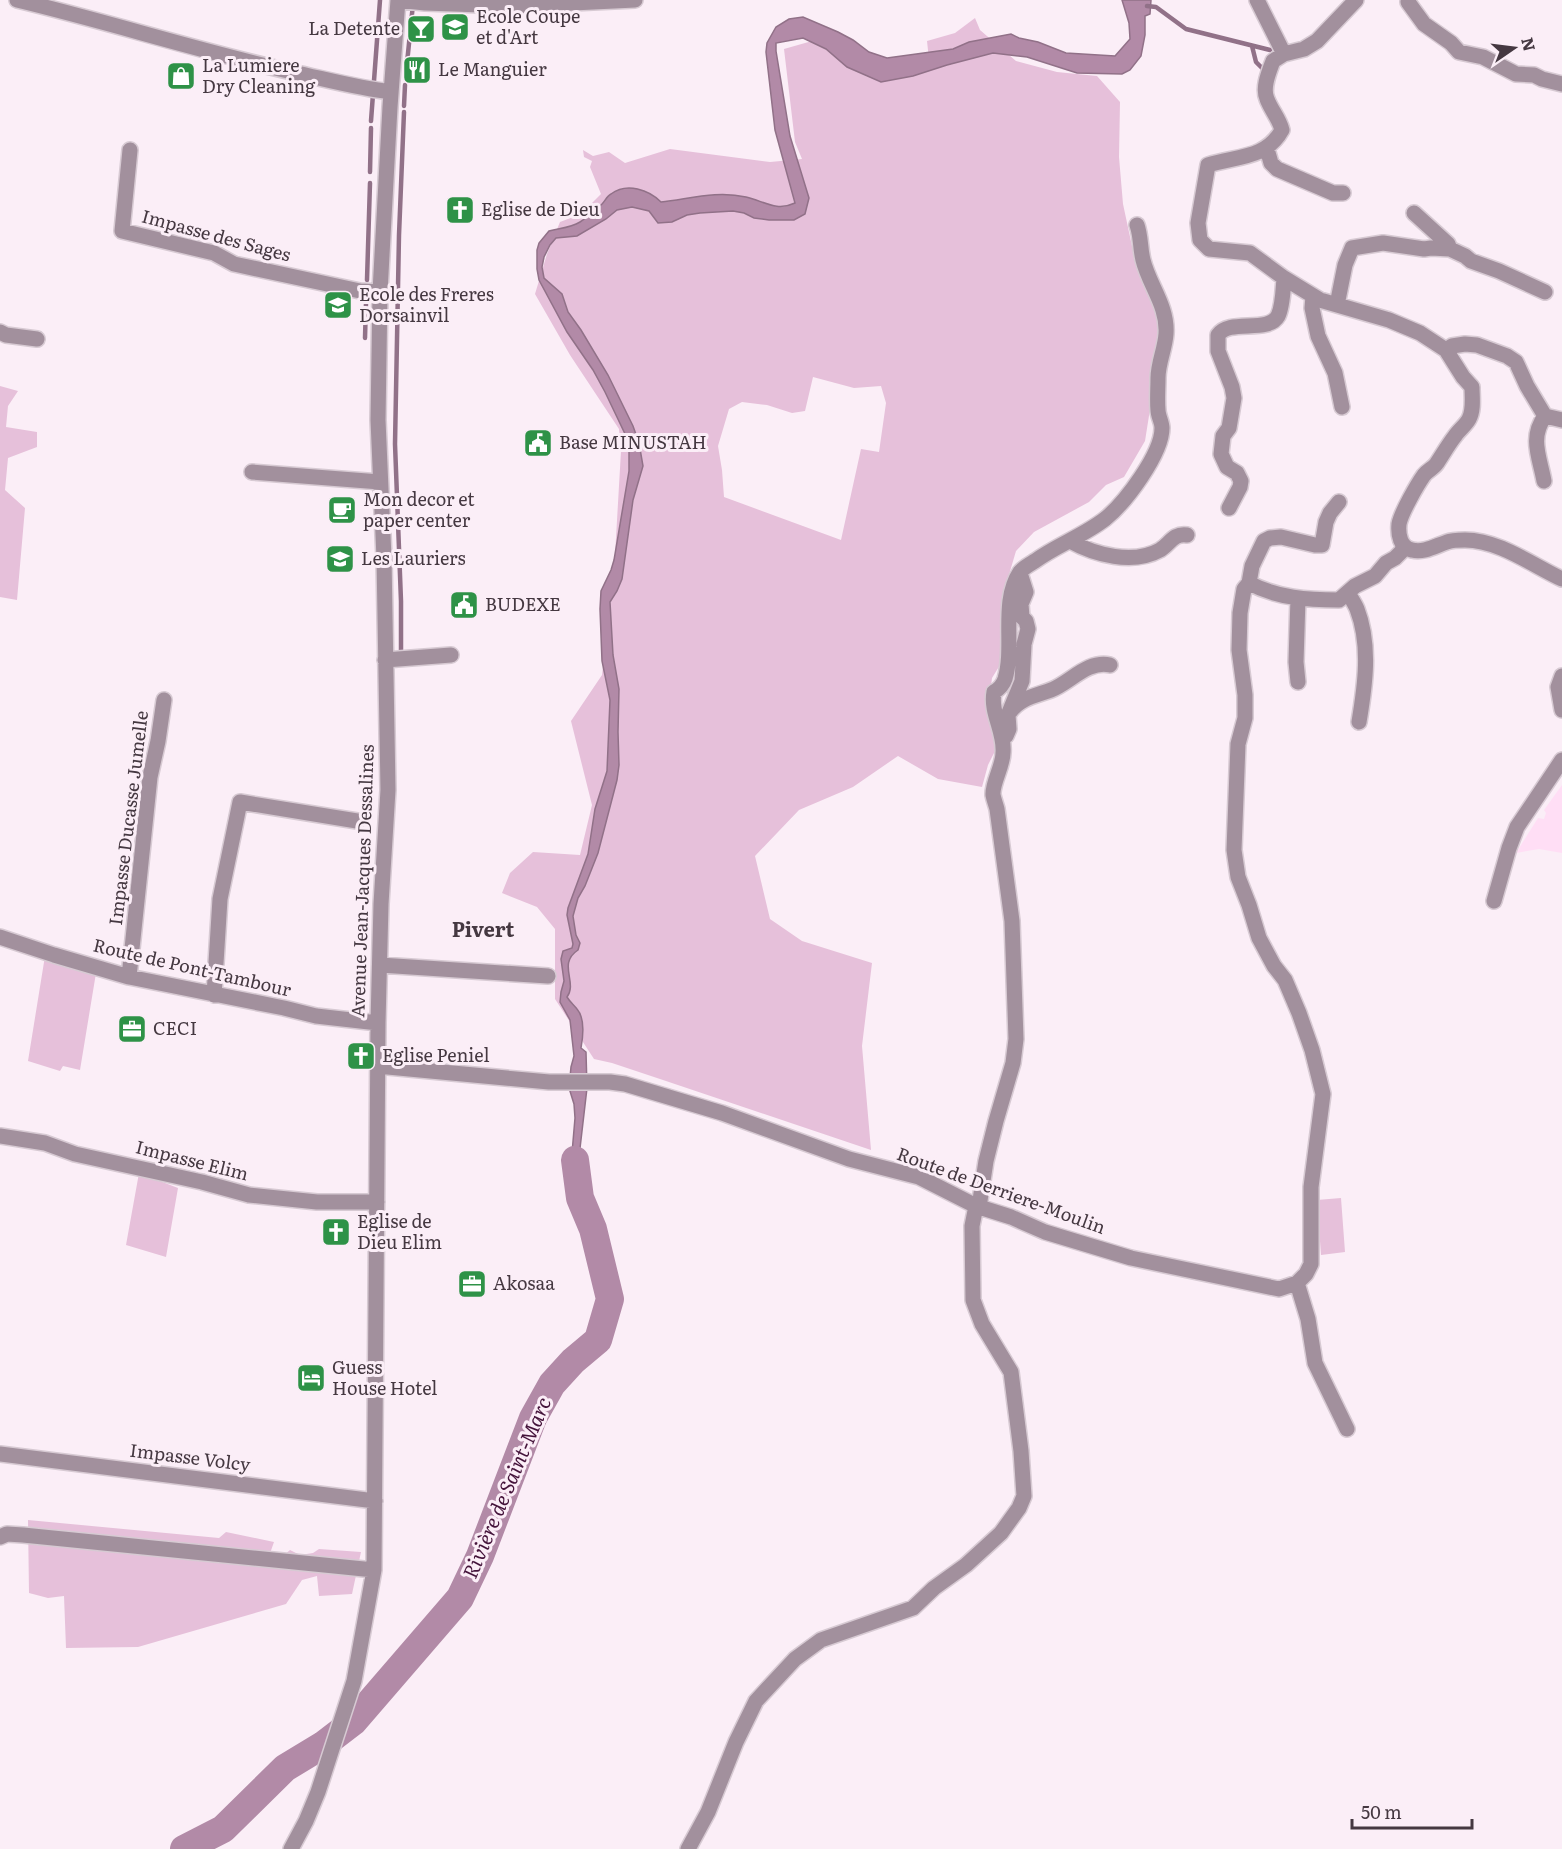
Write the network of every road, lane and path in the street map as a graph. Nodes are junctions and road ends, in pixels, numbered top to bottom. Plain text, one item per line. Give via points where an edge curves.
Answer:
1 (17, 0) edge
2 (398, 0) edge
3 (635, 0) edge
4 (1257, 0) edge
5 (1356, 0) edge
6 (411, 2) edge
7 (1408, 2) dead end
8 (1284, 54) junction
9 (1562, 84) edge
10 (391, 92) junction
11 (1267, 149) junction
12 (130, 150) dead end
13 (1343, 193) dead end
14 (1414, 213) dead end
15 (1137, 225) dead end
16 (1450, 249) junction
17 (1284, 278) junction
18 (380, 292) junction
19 (1545, 292) dead end
20 (1313, 296) junction
21 (1337, 305) junction
22 (0, 332) edge
23 (37, 339) dead end
24 (1446, 350) junction
25 (1342, 407) dead end
26 (1545, 416) junction
27 (1562, 420) edge
28 (252, 472) dead end
29 (1544, 481) dead end
30 (380, 482) junction
31 (1339, 502) dead end
32 (1229, 508) dead end
33 (1187, 535) dead end
34 (1070, 541) junction
35 (1403, 546) junction
36 (1020, 573) junction
37 (1562, 579) edge
38 (1249, 583) junction
39 (1348, 593) junction
40 (1298, 598) junction
41 (451, 655) dead end
42 (385, 660) junction
43 (1110, 665) dead end
44 (1562, 675) edge
45 (1298, 682) dead end
46 (164, 700) dead end
47 (1562, 710) edge
48 (1008, 715) junction
49 (1359, 722) dead end
50 (1003, 744) junction
51 (1562, 760) edge
52 (357, 821) dead end
53 (1494, 901) dead end
54 (0, 937) edge
55 (380, 965) junction
56 (548, 976) dead end
57 (129, 977) junction
58 (214, 995) junction
59 (378, 1023) junction
60 (377, 1066) junction
61 (0, 1136) edge
62 (378, 1202) junction
63 (977, 1206) junction
64 (1297, 1283) junction
65 (1347, 1430) dead end
66 (0, 1454) edge
67 (375, 1501) junction
68 (0, 1537) edge
69 (374, 1570) junction
70 (291, 1849) edge
71 (688, 1849) edge

1 - 10 street via 267,66
2 - 6 street
2 - 10 street, Avenue Jean-Jacques Dessalines
3 - 6 street via 510,6
4 - 8 street
5 - 8 street via 1317,41
7 - 9 street via 1424,24 1459,52 1483,57 1516,75 1534,75
8 - 11 street via 1273,61 1265,89 1282,130
10 - 18 street, Avenue Jean-Jacques Dessalines
11 - 13 street via 1277,169 1334,193
11 - 17 street via 1208,165 1198,235 1209,249 1250,253
12 - 18 street, Impasse des Sages via 122,231 214,253 234,264
14 - 16 street
15 - 34 street via 1143,263 1166,321 1158,367 1160,439 1133,491 1107,518
16 - 19 street
16 - 21 street via 1383,243 1352,248
17 - 20 street
17 - 32 street via 1278,316 1272,322 1224,328 1218,335 1218,351 1234,398 1221,454 1241,481
18 - 30 street, Avenue Jean-Jacques Dessalines
20 - 21 street
20 - 25 street via 1318,336 1335,373
21 - 24 street via 1399,324
22 - 23 street
24 - 26 street via 1477,345 1516,362
24 - 35 street via 1472,387 1471,412 1469,421 1436,465 1425,473 1401,517 1399,532
26 - 27 street
26 - 29 street via 1536,444
28 - 30 street
30 - 42 street, Avenue Jean-Jacques Dessalines
31 - 38 street via 1326,522 1322,545 1270,538 1252,566
33 - 34 street via 1172,538 1163,548 1142,556 1105,555
34 - 36 street via 1047,552
35 - 37 street via 1427,550 1449,541 1483,543 1511,552
35 - 39 street via 1375,576
36 - 48 street via 1026,592 1021,604 1022,617 1028,629 1022,681
36 - 50 street via 1011,595 1005,680 993,692 992,701
38 - 40 street via 1277,595
38 - 64 street via 1244,589 1239,635 1245,718 1238,744 1234,850 1238,877 1259,938 1285,980 1299,1013 1323,1094 1311,1186 1311,1264
39 - 40 street via 1339,600
39 - 49 street via 1357,609 1366,662
40 - 45 street
41 - 42 street
42 - 55 street, Avenue Jean-Jacques Dessalines via 388,790
43 - 48 street via 1094,666 1052,690 1030,696
44 - 47 street via 1558,687
46 - 57 street, Impasse Ducasse Jumelle via 150,777
48 - 50 street via 1009,729
50 - 63 street via 993,795 1012,921 1016,1039
51 - 53 street via 1517,827
52 - 58 street via 240,802 220,899
54 - 57 street, Route de Pont-Tambour
55 - 56 street
55 - 59 street, Avenue Jean-Jacques Dessalines
57 - 58 street, Route de Pont-Tambour
58 - 59 street, Route de Pont-Tambour via 316,1016
59 - 60 street, Avenue Jean-Jacques Dessalines
60 - 62 street, Avenue Jean-Jacques Dessalines
60 - 63 street, Route de Derriere-Moulin via 549,1082 610,1082 644,1088 849,1159 919,1177
61 - 62 street, Impasse Elim via 45,1143 75,1154 249,1195 317,1202
62 - 67 street, Avenue Jean-Jacques Dessalines
63 - 64 street, Route de Derriere-Moulin via 1131,1258 1279,1289
63 - 71 street via 972,1226 973,1300 982,1324 1011,1372 1024,1496 1019,1508 1001,1533 913,1608 821,1640 795,1659 756,1701
64 - 65 street via 1315,1363
66 - 67 street, Impasse Volcy
67 - 69 street, Avenue Jean-Jacques Dessalines
68 - 69 street via 23,1534
69 - 70 street, Avenue Jean-Jacques Dessalines via 354,1681 318,1792

